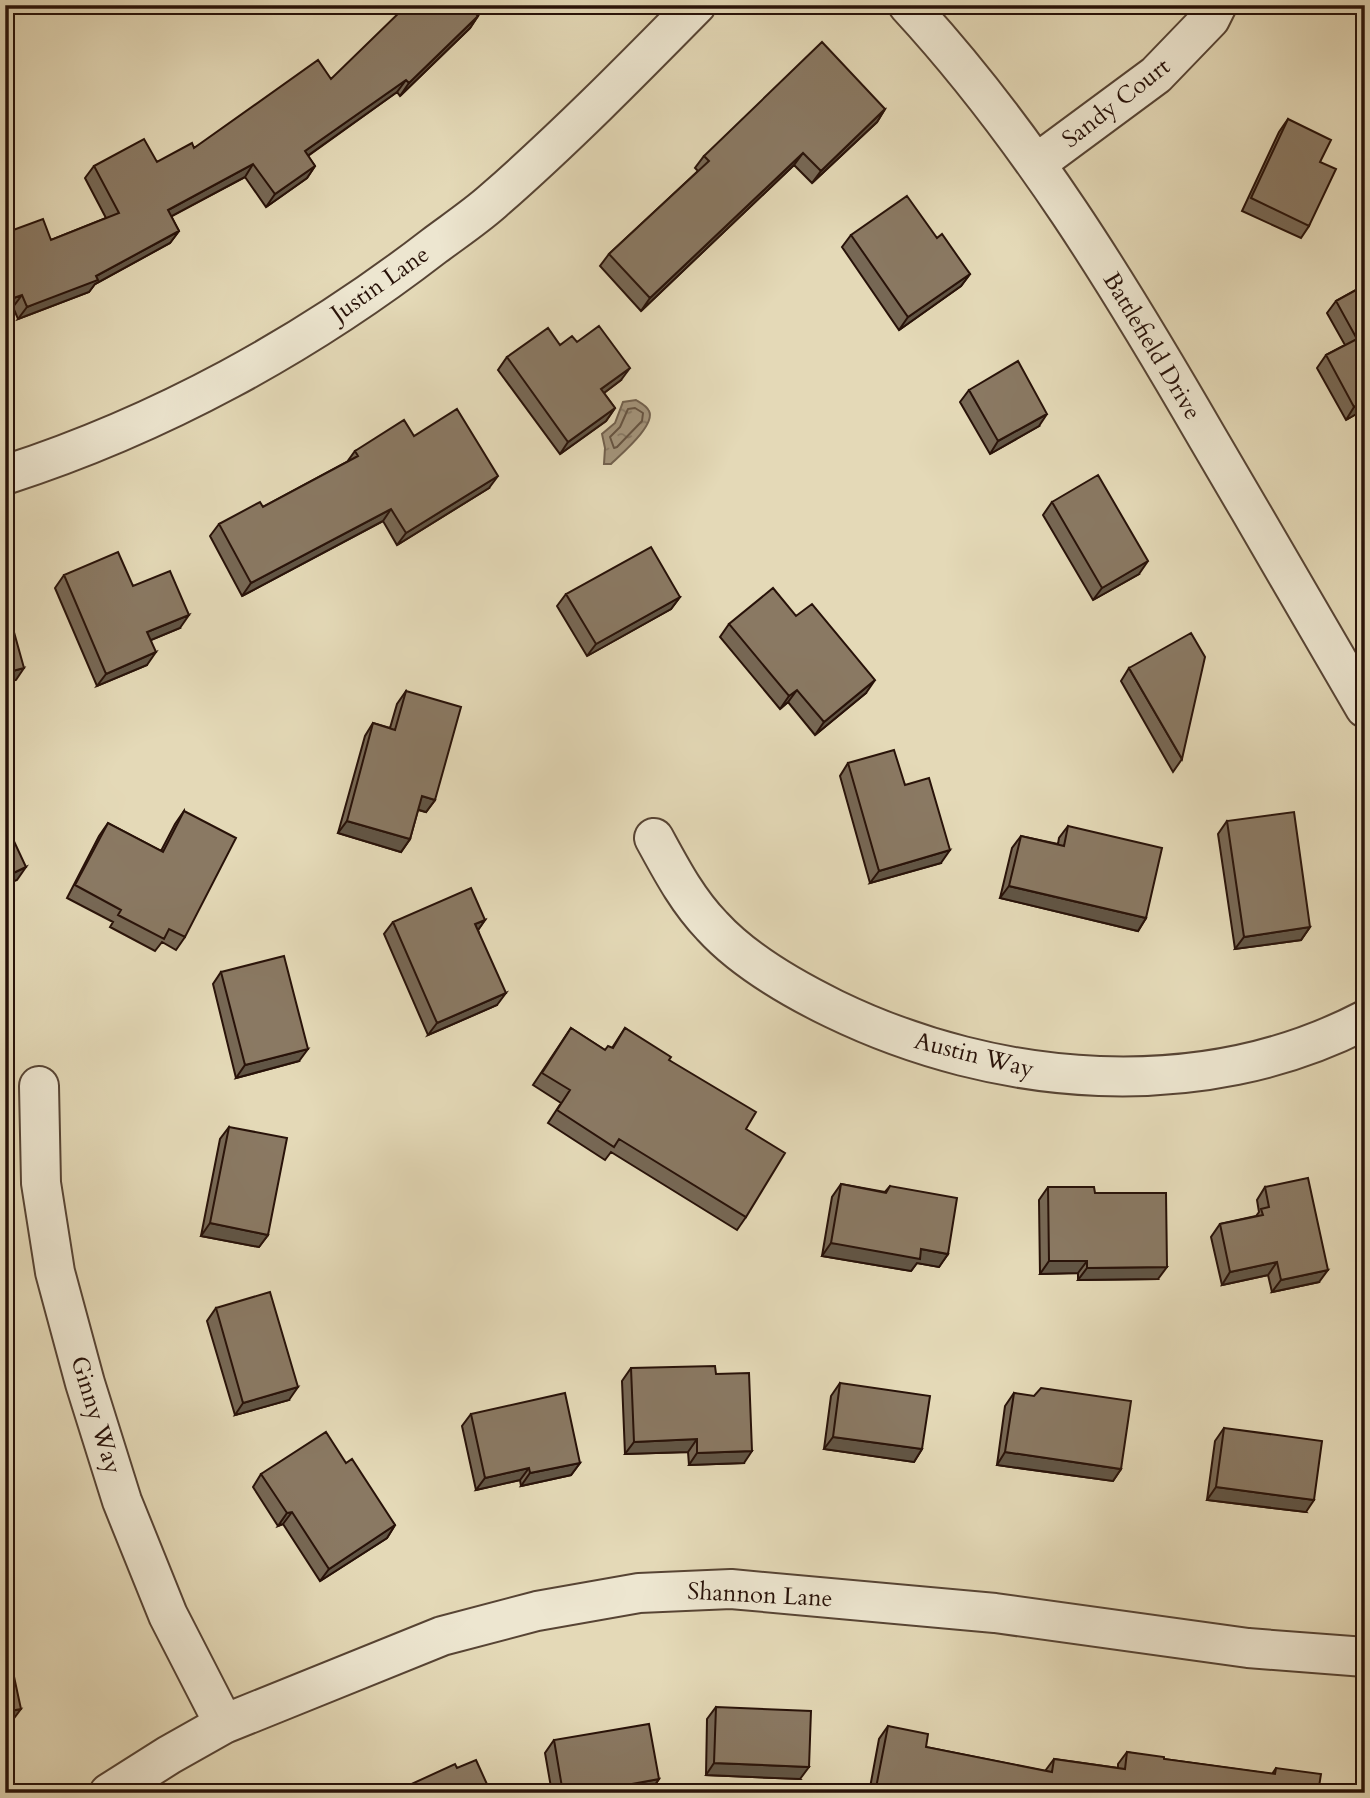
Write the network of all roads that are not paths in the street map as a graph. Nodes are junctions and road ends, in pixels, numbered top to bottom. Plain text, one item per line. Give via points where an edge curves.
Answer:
1 (696, 5) edge
2 (908, 5) edge
3 (1217, 5) edge
4 (1037, 163) junction
5 (5, 475) edge
6 (1365, 708) edge
7 (654, 838) dead end
8 (1365, 1020) edge
9 (39, 1086) dead end
10 (1365, 1657) edge
11 (224, 1724) junction
12 (109, 1793) edge

1 - 5 street, Justin Lane via 492,202 385,284 272,357 164,411
2 - 4 street, Battlefield Drive
3 - 4 street, Sandy Court via 1210,19 1156,75
4 - 6 street, Battlefield Drive via 1146,332
7 - 8 street, Austin Way via 679,885 712,927 754,962 866,1025 943,1052 1038,1072 1102,1077 1183,1074 1263,1060
9 - 11 street, Ginny Way via 41,1183 55,1272 85,1383 122,1501 168,1615
10 - 11 street, Shannon Lane via 1248,1647 996,1613 730,1589 639,1592 537,1611 442,1636
11 - 12 street, Shannon Lane

